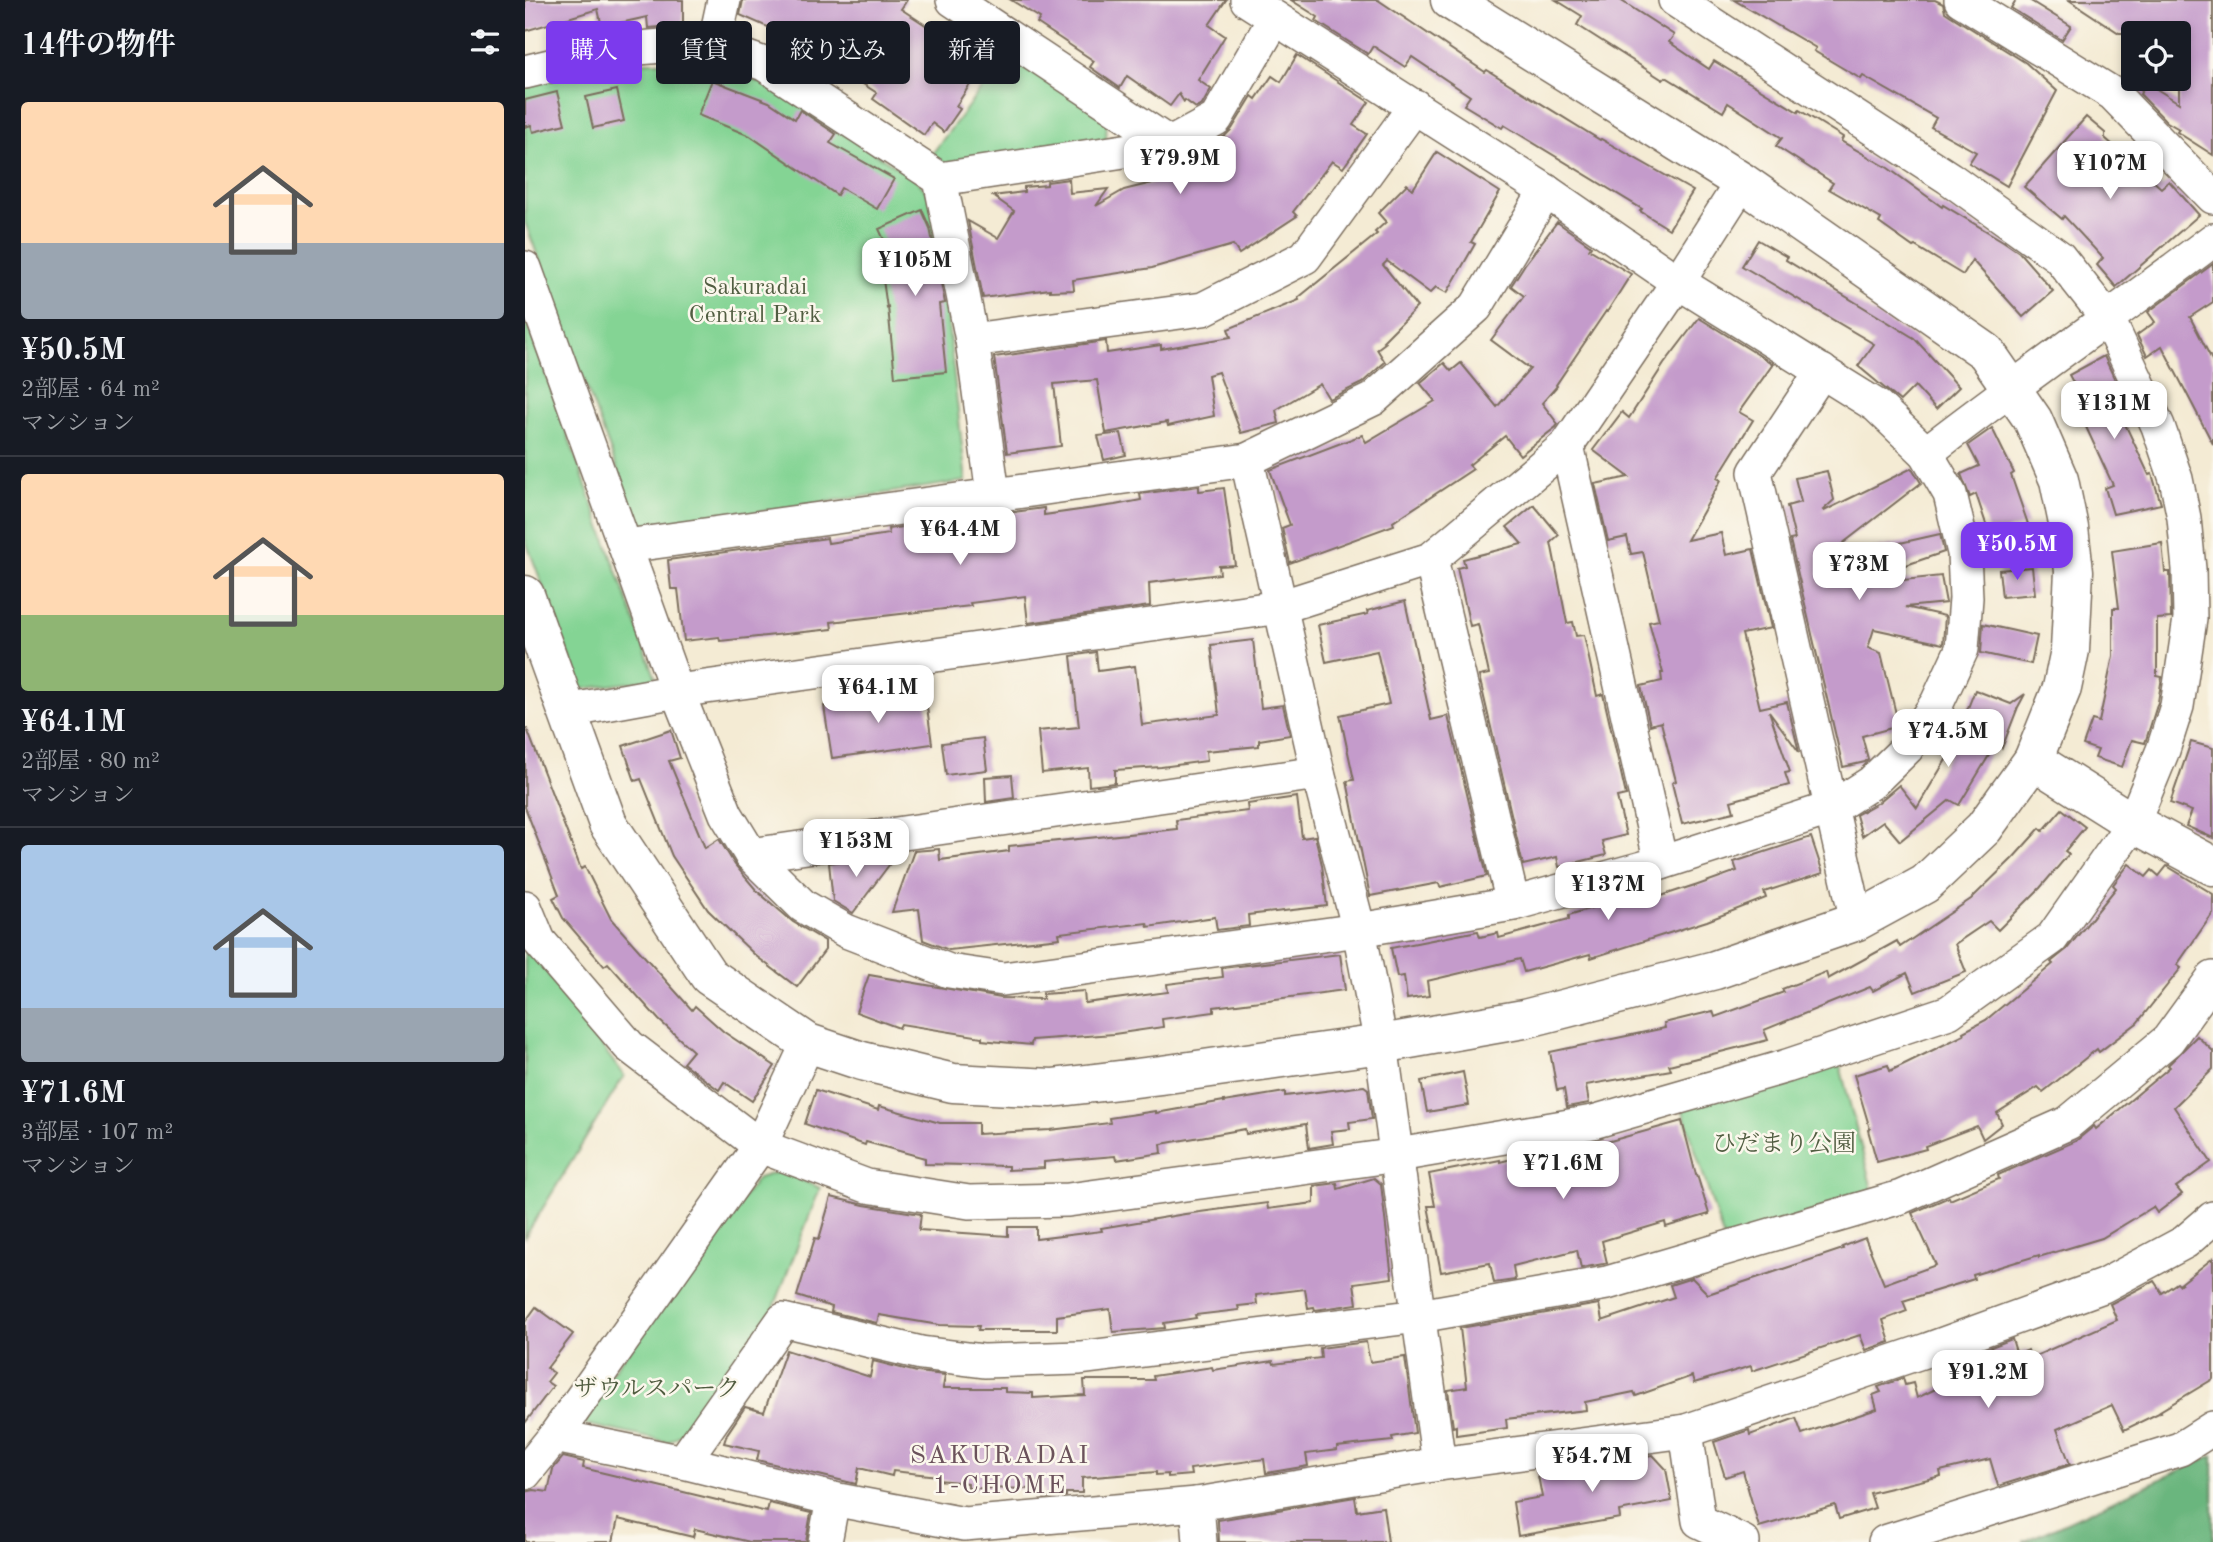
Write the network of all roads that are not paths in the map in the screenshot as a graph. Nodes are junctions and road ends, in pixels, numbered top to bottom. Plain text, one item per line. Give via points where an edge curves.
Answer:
1 (724, 0) edge
2 (953, 0) edge
3 (1247, 0) edge
4 (1676, 0) edge
5 (1961, 0) edge
6 (1466, 4) edge
7 (1275, 18) junction
8 (719, 21) edge
9 (656, 47) edge
10 (752, 60) edge
11 (525, 72) edge
12 (1415, 106) junction
13 (1170, 144) junction
14 (940, 179) junction
15 (1742, 182) junction
16 (1546, 191) junction
17 (2213, 197) edge
18 (2213, 240) edge
19 (525, 268) edge
20 (1678, 282) junction
21 (2108, 319) junction
22 (972, 340) junction
23 (1822, 371) junction
24 (2012, 387) junction
25 (1567, 445) junction
26 (1926, 453) junction
27 (1247, 460) junction
28 (992, 494) junction
29 (626, 545) junction
30 (1431, 559) junction
31 (525, 596) edge
32 (1280, 607) junction
33 (677, 691) junction
34 (567, 711) junction
35 (2033, 760) junction
36 (1318, 773) junction
37 (1832, 808) junction
38 (2133, 823) junction
39 (751, 855) junction
40 (1661, 863) junction
41 (2213, 866) edge
42 (1513, 904) junction
43 (525, 907) edge
44 (1857, 921) junction
45 (1359, 930) junction
46 (2213, 978) edge
47 (808, 1043) junction
48 (1381, 1044) junction
49 (759, 1146) junction
50 (1398, 1155) junction
51 (2213, 1218) edge
52 (1419, 1316) junction
53 (2213, 1428) edge
54 (1686, 1432) junction
55 (555, 1436) junction
56 (683, 1462) junction
57 (1439, 1464) junction
58 (525, 1474) edge
59 (833, 1499) junction
60 (1197, 1504) junction
61 (825, 1542) edge
62 (1200, 1542) edge
63 (1743, 1542) edge
64 (1885, 1542) edge

1 - 8 street
2 - 13 street
3 - 7 street
4 - 21 street via 1949,178 2059,257
5 - 17 street via 2113,94
6 - 15 street
7 - 12 street
7 - 13 street via 1216,119
9 - 11 street via 615,50
10 - 14 street
12 - 16 street
12 - 22 street via 1305,257 1203,309
13 - 14 street
14 - 22 street
15 - 20 street
15 - 24 street via 1986,352
16 - 20 street
16 - 27 street via 1476,307 1373,399
18 - 21 street
19 - 29 street
20 - 23 street
20 - 25 street
21 - 24 street
21 - 38 street via 2158,426 2176,480 2189,569 2190,619 2177,706
22 - 28 street
23 - 26 street via 1877,406
23 - 37 street via 1755,472
24 - 26 street
24 - 35 street via 2033,420 2059,480 2074,571 2070,650 2062,688
25 - 30 street
25 - 40 street
26 - 37 street via 1950,494 1964,553 1962,649 1937,703 1907,748 1871,783
27 - 28 street
27 - 32 street
28 - 29 street
29 - 33 street
30 - 32 street
30 - 42 street
31 - 34 street
32 - 33 street
32 - 36 street
33 - 34 street
33 - 39 street via 726,814
34 - 47 street via 608,824 709,976
35 - 38 street
35 - 44 street via 1984,828 1925,884
36 - 39 street
36 - 45 street
37 - 40 street
37 - 44 street
38 - 41 street
38 - 50 street via 2052,939 1949,1012 1787,1066 1593,1122
39 - 45 street via 803,906 846,931 949,971 1003,979
40 - 42 street
42 - 45 street
43 - 49 street via 539,941 629,1046
44 - 48 street via 1702,973 1524,1019
45 - 48 street
46 - 52 street via 2168,1040 2068,1124 1901,1197 1607,1283
47 - 48 street via 953,1083 1052,1088
47 - 49 street
48 - 50 street
49 - 50 street via 867,1186 969,1202 1067,1200
49 - 55 street
50 - 52 street
51 - 54 street via 2185,1241 2103,1286
52 - 56 street via 1080,1358 984,1361 921,1353 783,1320
52 - 57 street
53 - 64 street via 2180,1449
54 - 57 street
54 - 63 street via 1699,1521
55 - 56 street
55 - 58 street
56 - 59 street
57 - 60 street
59 - 60 street via 964,1524
59 - 61 street
60 - 62 street

